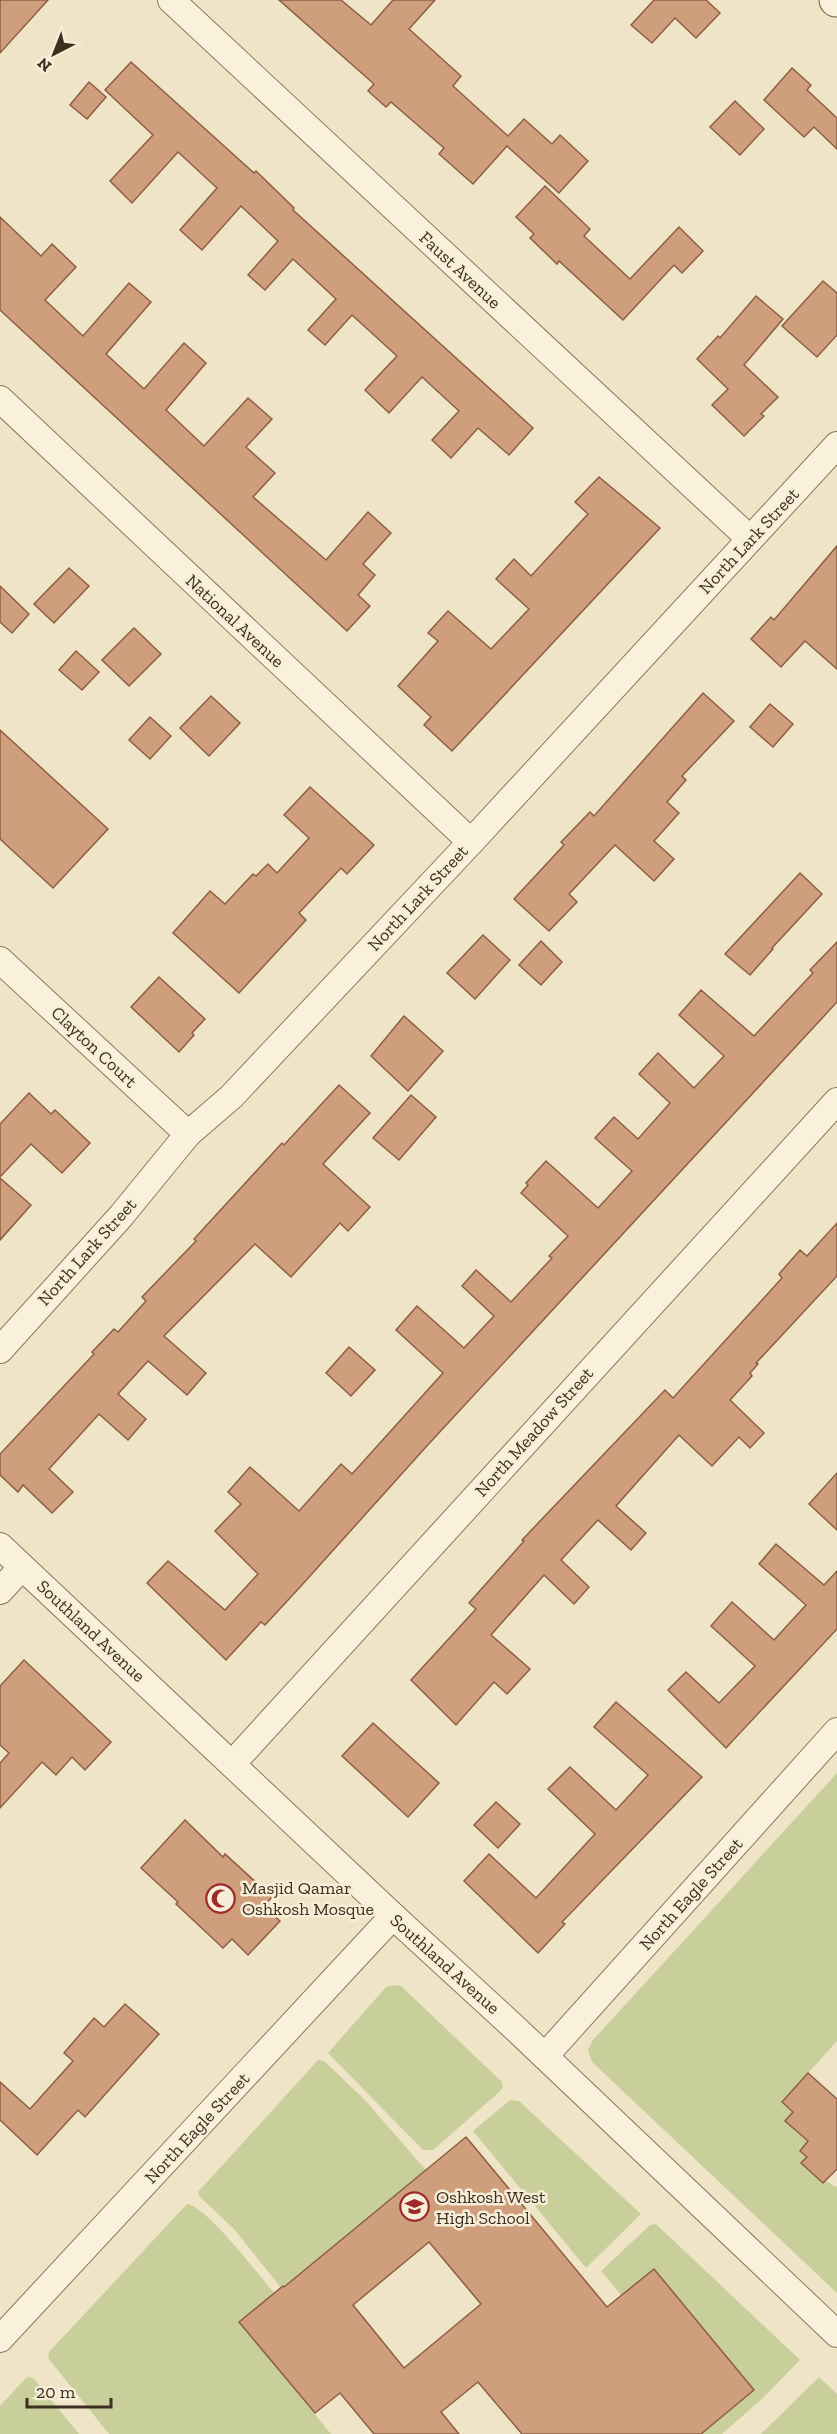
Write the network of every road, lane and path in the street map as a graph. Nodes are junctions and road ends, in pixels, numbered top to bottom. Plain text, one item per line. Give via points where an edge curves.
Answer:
1 (171, 0) edge
2 (0, 399) edge
3 (837, 445) edge
4 (750, 539) junction
5 (471, 842) junction
6 (0, 960) edge
7 (837, 1101) edge
8 (188, 1134) junction
9 (0, 1350) edge
10 (0, 1546) edge
11 (22, 1567) junction
12 (0, 1591) edge
13 (837, 1731) edge
14 (232, 1764) junction
15 (393, 1916) junction
16 (545, 2056) junction
17 (837, 2334) edge
18 (0, 2339) edge

1 - 4 street, Faust Avenue
2 - 5 street, National Avenue
3 - 4 street, North Lark Street
4 - 5 street, North Lark Street
5 - 8 street, North Lark Street via 231,1097
6 - 8 street, Clayton Court
7 - 14 street, North Meadow Street
8 - 9 street, North Lark Street via 121,1216
10 - 11 street, Southland Avenue
11 - 12 street
11 - 14 street, Southland Avenue
13 - 16 street, North Eagle Street
14 - 15 street, Southland Avenue
15 - 16 street, Southland Avenue
15 - 18 street, North Eagle Street
16 - 17 street, Southland Avenue

